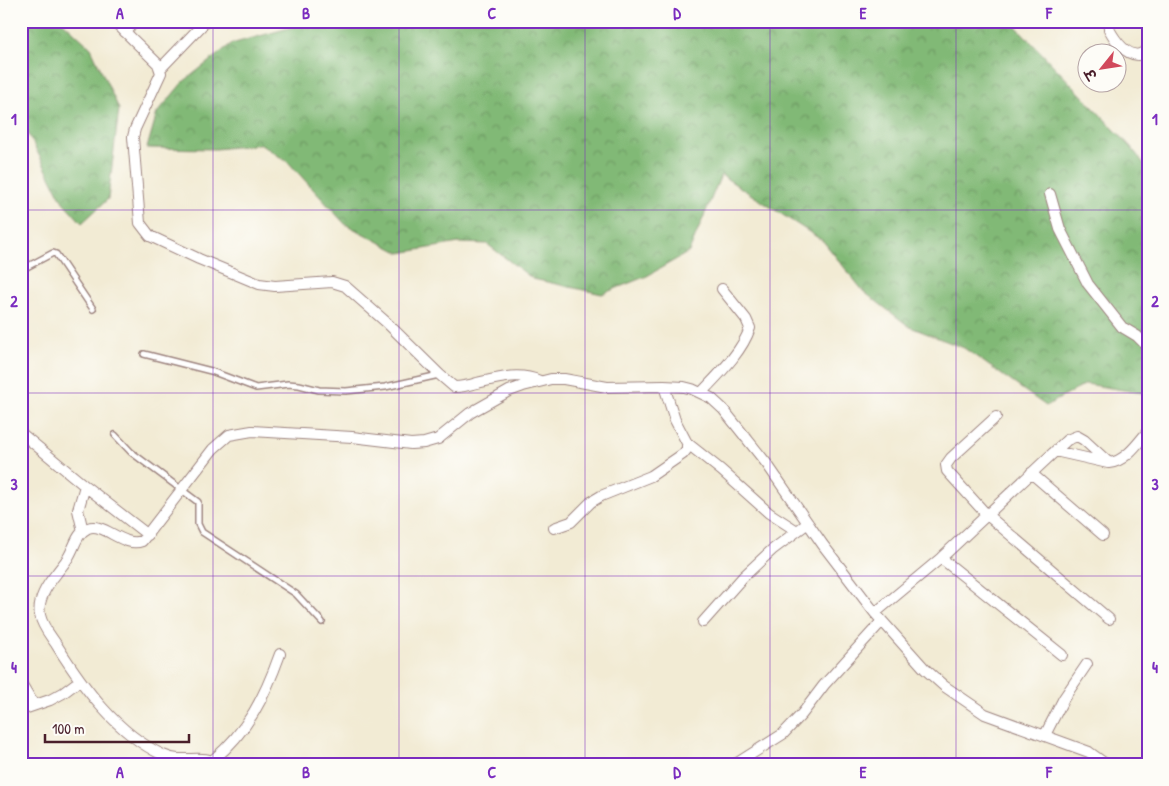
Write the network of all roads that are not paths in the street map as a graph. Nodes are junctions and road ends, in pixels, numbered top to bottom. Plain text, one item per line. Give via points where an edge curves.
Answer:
1 (114, 21) edge
2 (136, 21) edge
3 (206, 21) edge
4 (1108, 29) dead end
5 (125, 32) junction
6 (1148, 50) edge
7 (160, 69) junction
8 (1050, 194) dead end
9 (21, 270) edge
10 (722, 289) dead end
11 (93, 310) dead end
12 (1148, 347) edge
13 (144, 354) dead end
14 (440, 375) junction
15 (541, 381) junction
16 (664, 386) junction
17 (702, 392) junction
18 (996, 417) dead end
19 (1148, 431) edge
20 (21, 432) edge
21 (115, 435) dead end
22 (687, 443) junction
23 (1055, 451) junction
24 (1109, 464) junction
25 (1031, 473) junction
26 (85, 486) junction
27 (181, 490) junction
28 (986, 514) junction
29 (808, 523) junction
30 (554, 528) dead end
31 (83, 531) junction
32 (797, 532) junction
33 (148, 535) junction
34 (1103, 535) dead end
35 (941, 558) junction
36 (875, 613) junction
37 (1110, 619) dead end
38 (882, 621) junction
39 (322, 622) dead end
40 (703, 622) dead end
41 (280, 654) dead end
42 (1062, 655) dead end
43 (1086, 664) dead end
44 (79, 681) junction
45 (21, 683) edge
46 (34, 706) junction
47 (21, 710) edge
48 (1045, 735) junction
49 (217, 762) edge
50 (734, 765) edge
51 (1107, 765) edge

1 - 5 street
2 - 5 street
3 - 7 street
4 - 6 street via 1129,53 1138,55
5 - 7 street
7 - 14 street via 159,79 133,137 140,223 146,233 259,284 332,282 344,286
8 - 12 street via 1060,229 1088,284 1122,327
9 - 11 lane via 56,254
10 - 17 street via 750,328 730,360
13 - 14 lane via 211,371 261,389 288,384 334,391 361,390
14 - 15 street via 450,385 458,387 520,375
15 - 16 street via 564,379 623,388
15 - 27 street via 516,388 488,402 445,435 424,443 273,431 236,432 213,449
16 - 17 street
16 - 22 street via 673,416
17 - 29 street via 738,427
18 - 28 street via 946,465 947,471
19 - 24 street via 1122,460
20 - 26 street
21 - 27 lane via 131,452
22 - 30 street via 684,454 651,476 601,496 571,522
22 - 32 street via 769,513
23 - 24 street
23 - 24 street via 1077,436
23 - 25 street
25 - 28 street
25 - 34 street
26 - 31 street via 78,510
26 - 33 street
27 - 33 street
27 - 39 lane via 198,502 198,524 202,532 296,594
28 - 35 street
28 - 37 street
29 - 32 street
29 - 36 street
31 - 33 street via 95,527 134,543
31 - 44 street via 46,588 39,613
32 - 40 street via 743,577
35 - 36 street
35 - 42 street
36 - 38 street
38 - 48 street via 925,669 984,714
38 - 50 street via 783,734
41 - 49 street via 270,683 248,723
43 - 48 street
44 - 46 street via 56,697
44 - 49 street via 122,726 157,752 175,759 208,758
45 - 46 street
46 - 47 street
48 - 51 street via 1089,752

